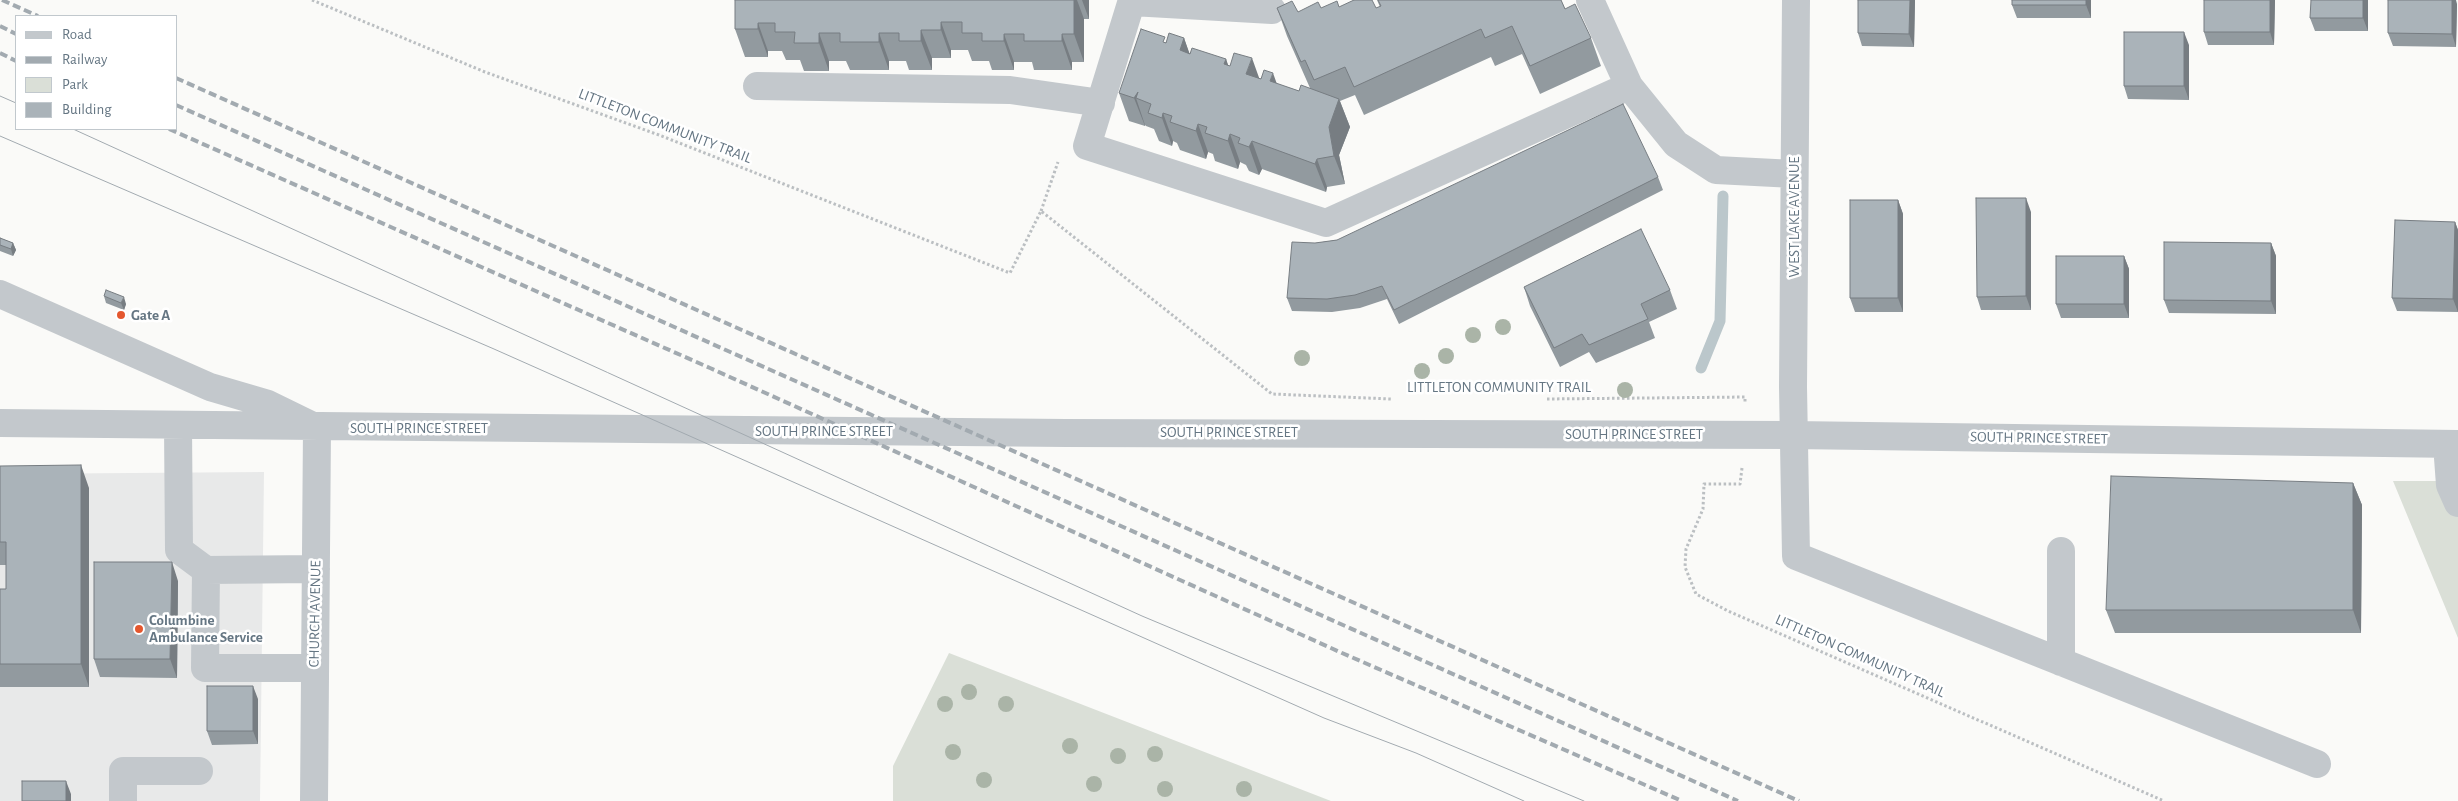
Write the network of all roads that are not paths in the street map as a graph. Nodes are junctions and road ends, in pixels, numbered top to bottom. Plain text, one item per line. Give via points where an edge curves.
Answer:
1 (1590, 0) edge
2 (1796, 0) edge
3 (1132, 1) edge
4 (1272, 10) dead end
5 (757, 86) dead end
6 (1629, 86) junction
7 (1101, 104) junction
8 (1794, 174) junction
9 (0, 294) edge
10 (0, 423) edge
11 (178, 426) junction
12 (317, 428) junction
13 (1793, 435) junction
14 (2452, 444) edge
15 (2458, 503) edge
16 (2061, 551) dead end
17 (316, 569) junction
18 (206, 570) junction
19 (2061, 662) junction
20 (315, 668) junction
21 (2317, 764) dead end
22 (199, 770) dead end
23 (123, 801) edge
24 (314, 801) edge

1 - 6 street
2 - 8 street, WEST LAKE AVENUE
3 - 4 street
3 - 7 street
5 - 7 street via 1010,90
6 - 7 street via 1326,223 1087,146
6 - 8 street via 1676,144 1716,170
8 - 13 street, WEST LAKE AVENUE
9 - 12 street via 210,387 268,404
10 - 11 street, SOUTH PRINCE STREET
11 - 12 street, SOUTH PRINCE STREET
11 - 18 street via 179,550
12 - 13 street, SOUTH PRINCE STREET
12 - 17 street, CHURCH AVENUE
13 - 14 street, SOUTH PRINCE STREET
13 - 19 street, WEST LAKE AVENUE via 1796,556
14 - 15 street via 2450,485
16 - 19 street
17 - 18 street
17 - 20 street, CHURCH AVENUE
18 - 20 street via 205,668
19 - 21 street
20 - 24 street, CHURCH AVENUE
22 - 23 street via 123,770

